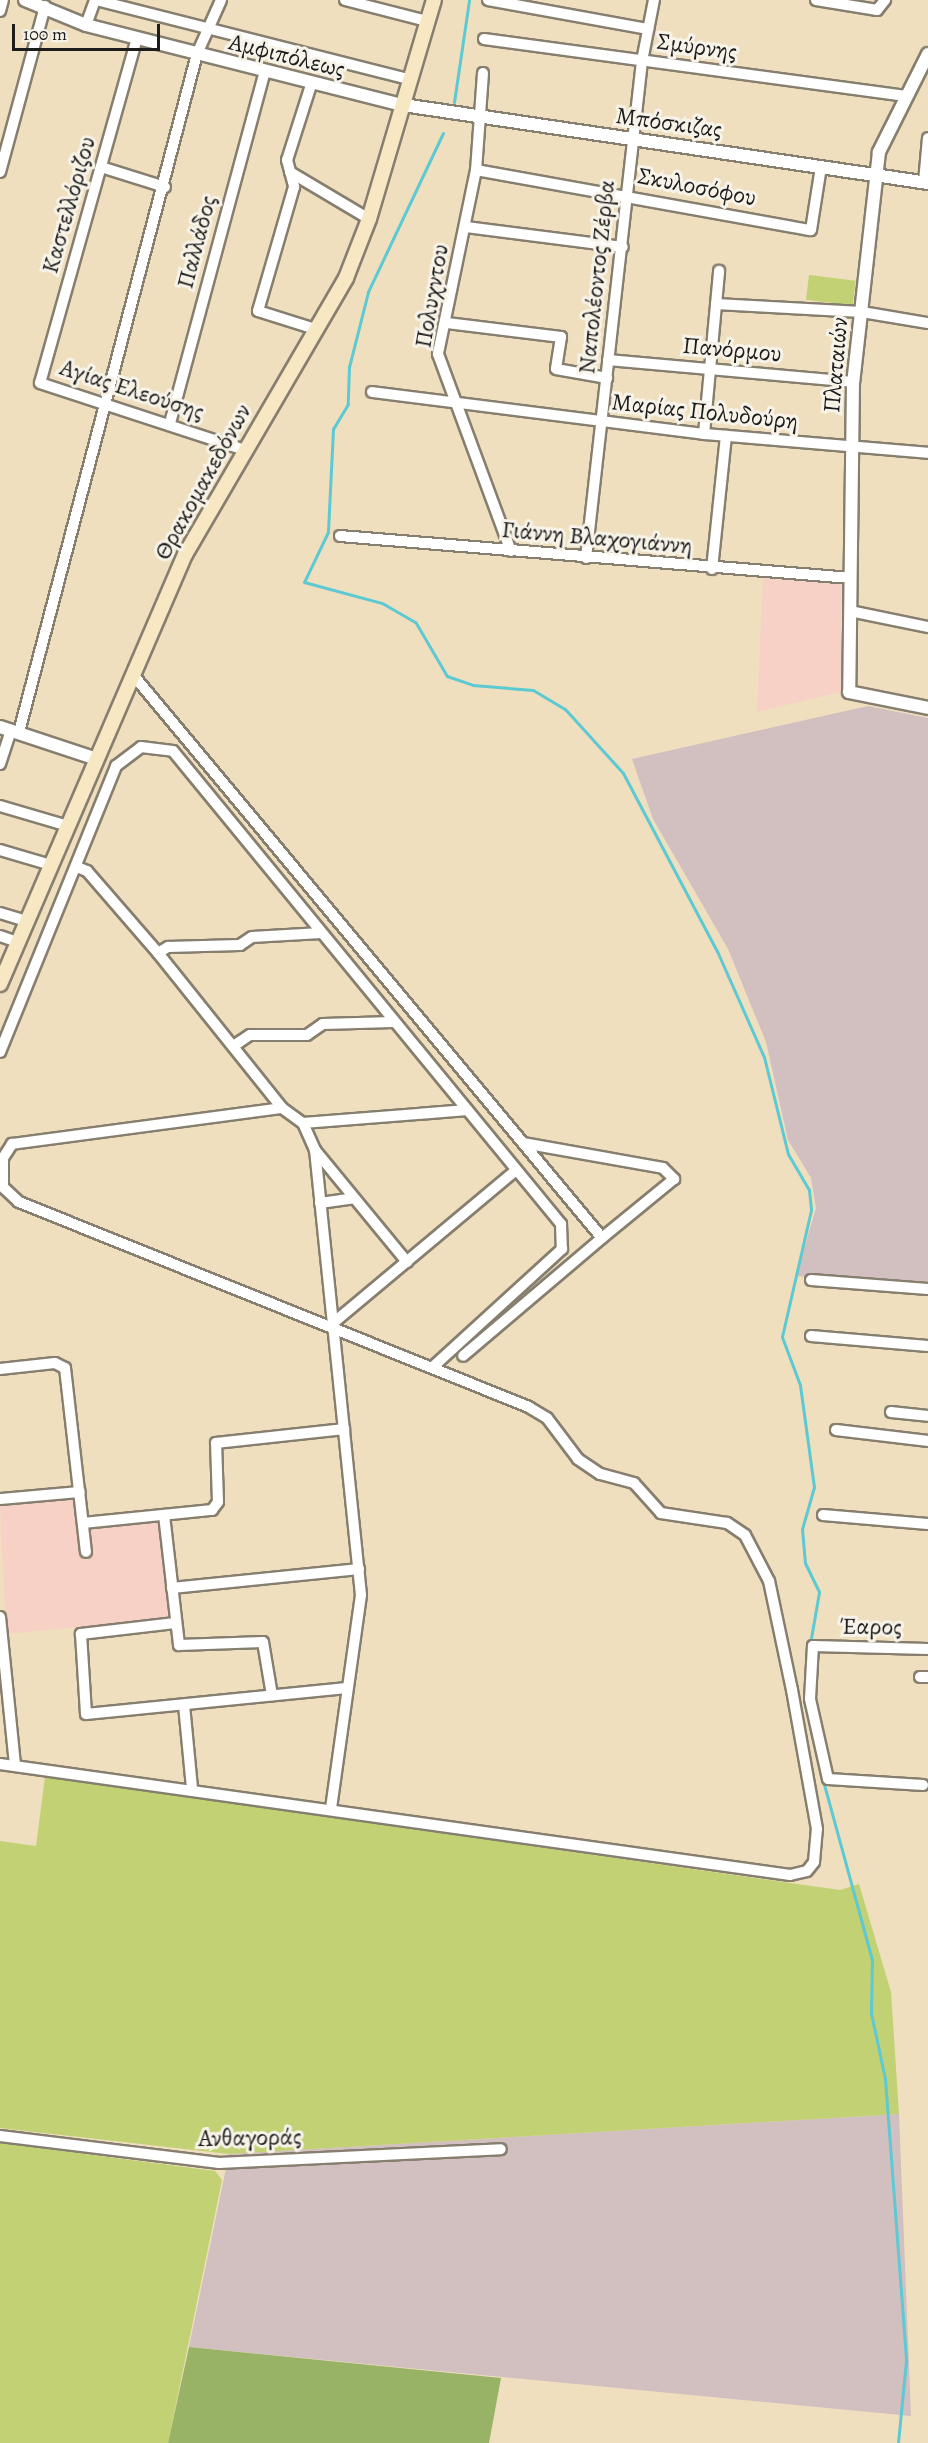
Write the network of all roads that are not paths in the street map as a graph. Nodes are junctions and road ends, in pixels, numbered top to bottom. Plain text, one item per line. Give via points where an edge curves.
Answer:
1 (3, 0) edge
2 (25, 0) edge
3 (95, 0) edge
4 (221, 0) edge
5 (345, 0) edge
6 (434, 0) edge
7 (654, 0) edge
8 (816, 0) edge
9 (885, 0) edge
10 (488, 2) edge
11 (45, 6) junction
12 (0, 11) edge
13 (428, 21) junction
14 (86, 25) junction
15 (212, 27) junction
16 (648, 29) junction
17 (137, 38) junction
18 (484, 39) dead end
19 (197, 54) junction
20 (928, 54) edge
21 (642, 61) junction
22 (265, 72) junction
23 (483, 73) dead end
24 (409, 79) junction
25 (311, 85) junction
26 (904, 96) junction
27 (403, 105) junction
28 (482, 117) junction
29 (928, 138) edge
30 (633, 139) junction
31 (101, 167) junction
32 (821, 167) junction
33 (476, 170) junction
34 (0, 172) edge
35 (290, 172) junction
36 (877, 175) junction
37 (926, 182) edge
38 (165, 187) junction
39 (626, 194) junction
40 (369, 219) junction
41 (466, 227) junction
42 (623, 247) junction
43 (719, 271) dead end
44 (716, 304) junction
45 (862, 312) junction
46 (447, 323) junction
47 (928, 323) edge
48 (315, 329) junction
49 (608, 360) junction
50 (709, 369) junction
51 (607, 378) junction
52 (853, 382) junction
53 (40, 383) joint
54 (372, 392) dead end
55 (107, 401) junction
56 (458, 404) junction
57 (170, 423) junction
58 (604, 423) junction
59 (704, 434) junction
60 (726, 436) junction
61 (852, 447) junction
62 (245, 450) junction
63 (928, 453) edge
64 (340, 536) dead end
65 (511, 551) junction
66 (586, 558) junction
67 (712, 569) junction
68 (851, 578) junction
69 (850, 611) junction
70 (928, 627) edge
71 (134, 676) junction
72 (928, 708) edge
73 (10, 730) edge
74 (97, 759) junction
75 (0, 764) edge
76 (0, 806) edge
77 (68, 826) junction
78 (0, 850) edge
79 (51, 865) junction
80 (77, 867) junction
81 (0, 913) edge
82 (26, 921) junction
83 (321, 933) junction
84 (0, 936) edge
85 (17, 942) junction
86 (158, 953) junction
87 (0, 984) edge
88 (393, 1023) junction
89 (235, 1045) junction
90 (0, 1052) edge
91 (282, 1108) junction
92 (467, 1110) junction
93 (303, 1123) junction
94 (523, 1143) junction
95 (315, 1150) junction
96 (515, 1171) junction
97 (1, 1187) edge
98 (354, 1198) junction
99 (320, 1203) junction
100 (602, 1238) junction
101 (407, 1262) junction
102 (811, 1280) dead end
103 (928, 1288) edge
104 (332, 1324) junction
105 (811, 1335) dead end
106 (928, 1346) edge
107 (463, 1356) dead end
108 (435, 1366) junction
109 (0, 1369) edge
110 (891, 1412) dead end
111 (928, 1416) edge
112 (344, 1429) junction
113 (836, 1430) dead end
114 (928, 1441) edge
115 (80, 1492) junction
116 (0, 1499) edge
117 (164, 1515) junction
118 (823, 1515) dead end
119 (83, 1523) junction
120 (928, 1524) edge
121 (86, 1552) dead end
122 (359, 1569) junction
123 (172, 1588) junction
124 (0, 1617) edge
125 (175, 1623) junction
126 (928, 1649) edge
127 (347, 1688) junction
128 (272, 1695) junction
129 (184, 1705) junction
130 (0, 1764) edge
131 (15, 1766) junction
132 (923, 1785) dead end
133 (192, 1788) junction
134 (331, 1808) junction
135 (0, 2136) edge
136 (501, 2149) dead end

1 - 12 street
2 - 11 street, Αμφιπόλεως
3 - 14 street
3 - 15 street
4 - 15 street
5 - 13 street
6 - 13 main road, Θρακομακεδόνων
7 - 16 street, Ναπολέοντος Ζέρβα
8 - 9 street via 877,10
10 - 16 street
11 - 14 street, Αμφιπόλεως
11 - 34 street
13 - 24 main road, Θρακομακεδόνων
14 - 17 street, Αμφιπόλεως
15 - 19 street
15 - 24 street
16 - 21 street, Ναπολέοντος Ζέρβα
17 - 19 street, Αμφιπόλεως
17 - 31 street, Καστελλόριζου
18 - 21 street, Σμύρνης
19 - 22 street, Αμφιπόλεως
19 - 38 street
20 - 26 street, Πλαταιών
21 - 26 street, Σμύρνης
21 - 30 street, Ναπολέοντος Ζέρβα
22 - 25 street, Αμφιπόλεως
22 - 57 street, Παλλάδος
23 - 28 street, Πολυχντου
24 - 27 main road, Θρακομακεδόνων
25 - 27 street, Αμφιπόλεως
25 - 35 street via 287,160
26 - 36 street, Πλαταιών via 879,152
27 - 28 street, Μπόσκιζας
27 - 40 main road, Θρακομακεδόνων
28 - 30 street, Μπόσκιζας
28 - 33 street, Πολυχντου
29 - 37 street
30 - 32 street, Μπόσκιζας
30 - 39 street, Ναπολέοντος Ζέρβα
31 - 38 street
31 - 53 street, Καστελλόριζου
32 - 36 street, Μπόσκιζας
32 - 39 street, Σκυλοσόφου via 811,230
33 - 39 street, Σκυλοσόφου
33 - 41 street, Πολυχντου
35 - 40 street
35 - 48 street via 294,187 258,311
36 - 37 street, Μπόσκιζας
36 - 45 street, Πλαταιών
38 - 55 street
39 - 42 street, Ναπολέοντος Ζέρβα
40 - 48 main road, Θρακομακεδόνων via 346,278
41 - 42 street
41 - 46 street, Πολυχντου
42 - 49 street, Ναπολέοντος Ζέρβα
43 - 44 street
44 - 45 street
44 - 50 street
45 - 47 street
45 - 52 street, Πλαταιών
46 - 51 street via 561,337 556,369
46 - 56 street, Πολυχντου via 438,354
48 - 62 main road, Θρακομακεδόνων
49 - 50 street, Πανόρμου
49 - 51 street, Ναπολέοντος Ζέρβα
50 - 52 street, Πανόρμου
50 - 59 street
51 - 58 street, Ναπολέοντος Ζέρβα
52 - 61 street, Πλαταιών
53 - 55 street, Αγίας Ελεούσης
54 - 56 street, Μαρίας Πολυδούρη
55 - 57 street, Αγίας Ελεούσης
55 - 73 street
56 - 58 street, Μαρίας Πολυδούρη
56 - 65 street, Πολυχντου
57 - 62 street, Αγίας Ελεούσης
58 - 59 street, Μαρίας Πολυδούρη
58 - 66 street, Ναπολέοντος Ζέρβα
59 - 60 street, Μαρίας Πολυδούρη
60 - 61 street, Μαρίας Πολυδούρη
60 - 67 street
61 - 63 street, Μαρίας Πολυδούρη
61 - 68 street, Πλαταιών
62 - 71 main road, Θρακομακεδόνων via 186,553
64 - 65 street, Γιάννη Βλαχογιάννη
65 - 66 street, Γιάννη Βλαχογιάννη
66 - 67 street, Γιάννη Βλαχογιάννη
67 - 68 street, Γιάννη Βλαχογιάννη
68 - 69 street, Πλαταιών
69 - 70 street
69 - 72 street, Πλαταιών via 849,692
71 - 74 main road, Θρακομακεδόνων
71 - 94 street
73 - 74 street
73 - 75 street
74 - 77 main road, Θρακομακεδόνων
76 - 77 street
77 - 79 main road, Θρακομακεδόνων
78 - 79 street
79 - 82 main road, Θρακομακεδόνων
80 - 83 street via 116,766 133,750 160,747 173,751 197,778
80 - 86 street via 87,871
80 - 90 street
81 - 82 street
82 - 85 main road, Θρακομακεδόνων
83 - 86 street via 252,937 240,945 168,947
83 - 88 street
84 - 85 street
85 - 87 main road, Θρακομακεδόνων
86 - 89 street
88 - 89 street via 323,1024 307,1035 250,1035
88 - 92 street
89 - 91 street
91 - 93 street
91 - 97 street via 12,1144 3,1158
92 - 93 street
92 - 96 street
93 - 95 street
94 - 100 street
94 - 100 street via 663,1168 674,1179
95 - 98 street
95 - 99 street
96 - 101 street
96 - 108 street via 561,1224 562,1249
97 - 104 street via 20,1202
98 - 99 street
98 - 101 street
99 - 104 street
100 - 107 street
101 - 104 street
102 - 103 street
104 - 108 street
104 - 112 street
105 - 106 street
108 - 134 street via 547,1418 578,1459 606,1477 634,1483 668,1517 727,1523 745,1535 769,1581 815,1815 816,1856 807,1871 790,1875
109 - 115 street via 55,1363 65,1368
110 - 111 street
112 - 117 street via 216,1443 218,1505
112 - 122 street
113 - 114 street
115 - 116 street
115 - 119 street
117 - 119 street
117 - 123 street
118 - 120 street
119 - 121 street
122 - 123 street
122 - 127 street via 360,1605
123 - 125 street
124 - 131 street
125 - 128 street via 182,1648 266,1644
125 - 129 street via 81,1634 81,1671 86,1713
126 - 132 street, Έαρος via 813,1646 810,1699 828,1779
127 - 128 street
127 - 134 street
128 - 129 street
129 - 133 street
130 - 131 street
131 - 133 street
133 - 134 street
135 - 136 street, Ανθαγοράς via 219,2163

